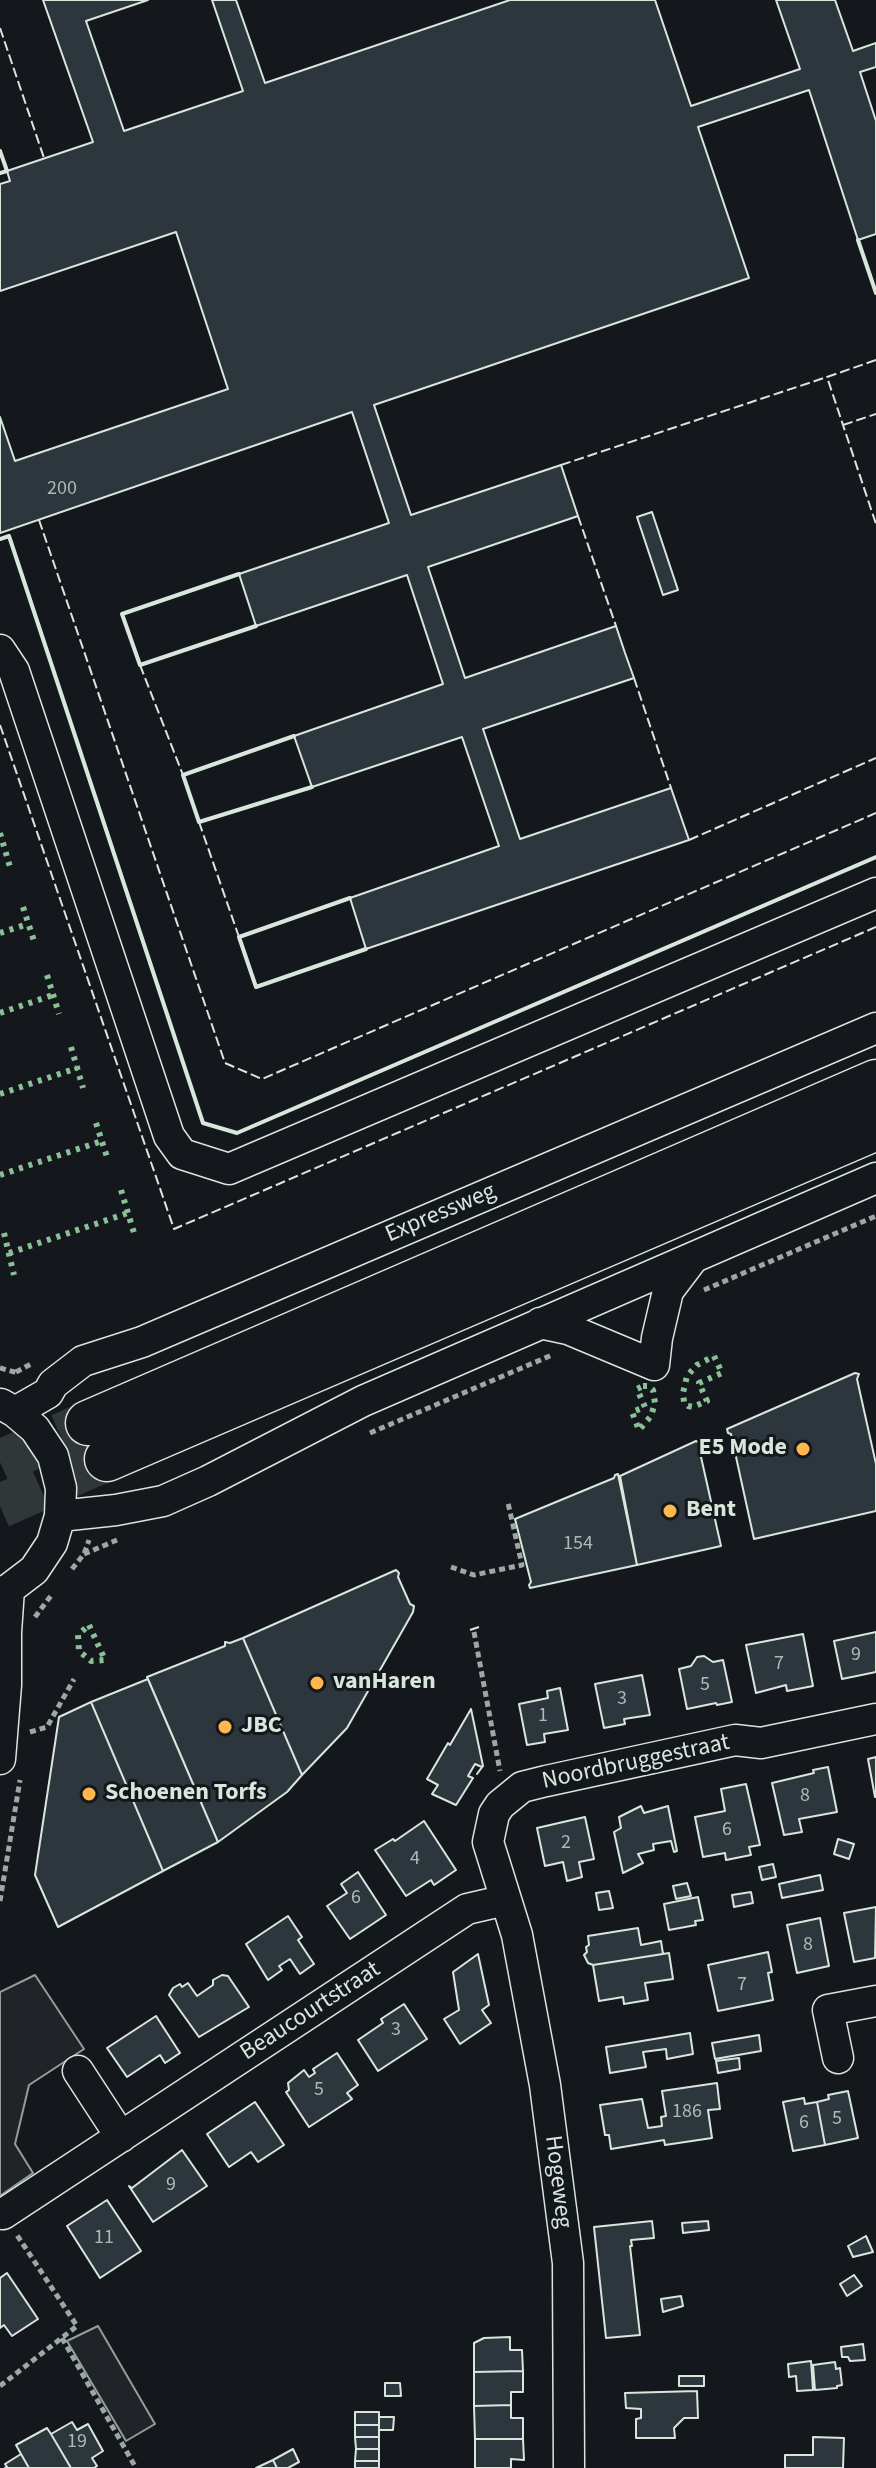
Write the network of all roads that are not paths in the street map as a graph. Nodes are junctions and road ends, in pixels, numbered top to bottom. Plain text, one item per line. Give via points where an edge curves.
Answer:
1 (0, 650) edge
2 (876, 893) edge
3 (876, 1028) edge
4 (876, 1082) edge
5 (876, 1128) edge
6 (876, 1178) edge
7 (694, 1256) junction
8 (540, 1323) junction
9 (8, 1408) edge
10 (60, 1516) junction
11 (5, 1591) edge
12 (876, 1719) edge
13 (0, 1759) edge
14 (506, 1900) junction
15 (876, 2001) edge
16 (838, 2058) dead end
17 (78, 2071) dead end
18 (121, 2137) junction
19 (3, 2214) road end
20 (569, 2468) edge

1 - 2 street via 14,671 169,1136 182,1154 229,1169
3 - 9 street, Expressweg via 142,1342 83,1361 48,1393
4 - 5 highway via 98,1441
6 - 7 street
7 - 8 street
7 - 8 street via 668,1291 654,1365 568,1329
8 - 10 street via 363,1401 163,1501
9 - 10 street via 35,1429 53,1456 61,1488
10 - 11 street via 52,1543 34,1570
11 - 13 street
12 - 14 street, Noordbruggestraat via 761,1743 735,1740 522,1787 494,1814 488,1842
14 - 18 street, Beaucourtstraat via 467,1909
14 - 20 street, Hogeweg via 545,2085 568,2263
15 - 16 street via 828,2010
17 - 18 street
18 - 19 street, Beaucourtstraat

